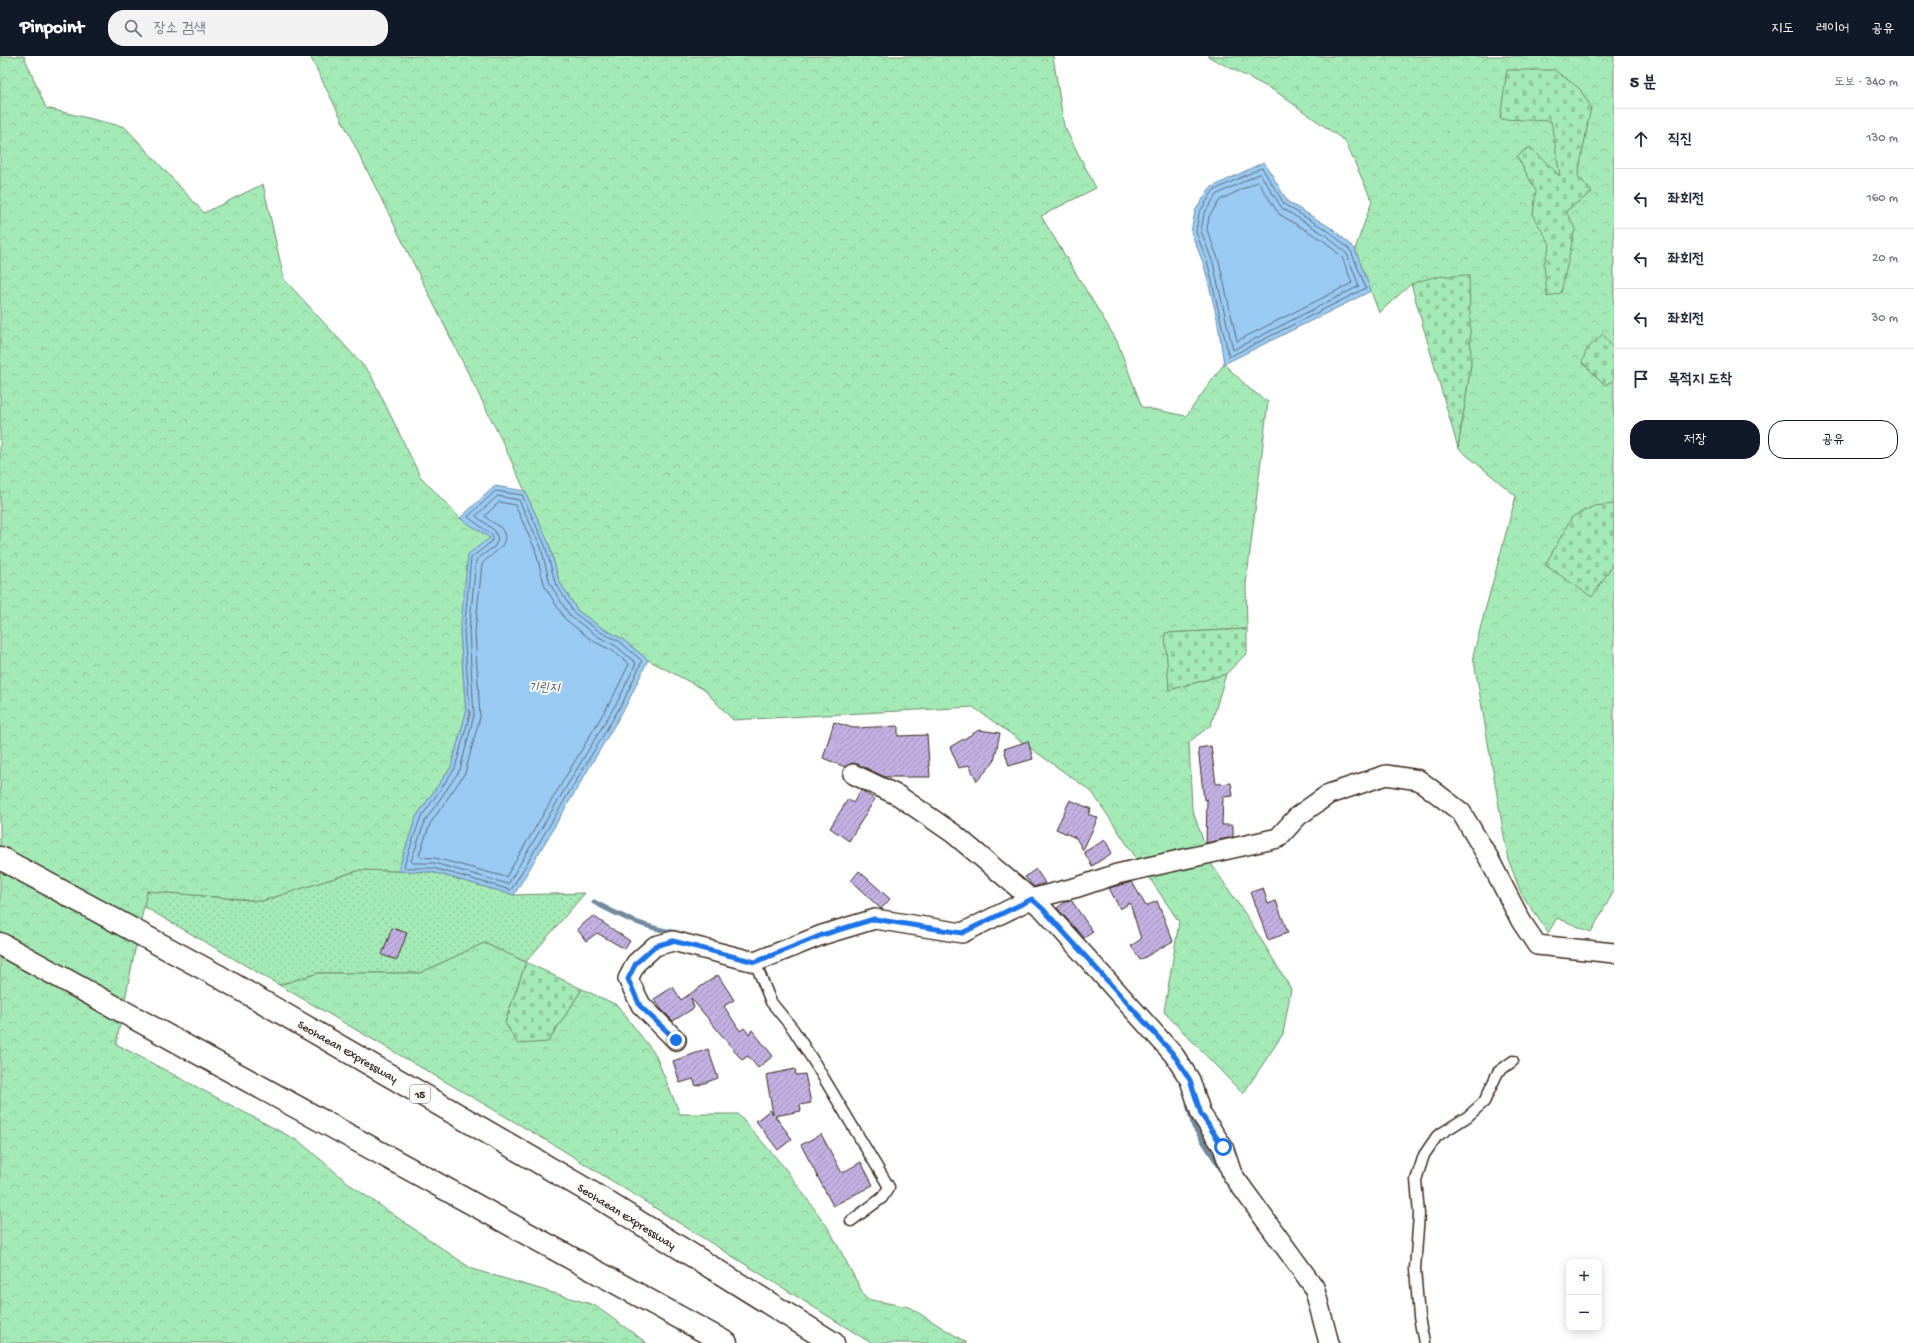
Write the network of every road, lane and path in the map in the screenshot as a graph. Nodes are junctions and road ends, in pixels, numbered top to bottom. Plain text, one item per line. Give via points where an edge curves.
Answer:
1 (853, 774) dead end
2 (0, 858) edge
3 (1032, 899) junction
4 (0, 944) edge
5 (1614, 953) edge
6 (755, 962) junction
7 (676, 1040) dead end
8 (1513, 1061) dead end
9 (851, 1221) dead end
10 (726, 1343) edge
11 (833, 1343) edge
12 (1329, 1343) edge
13 (1424, 1343) edge

1 - 3 street via 899,796 954,834
2 - 11 highway, Seohaean Expressway / 15 via 220,977 592,1193
3 - 5 street via 1117,874 1278,838 1298,816 1330,794 1386,775 1419,780 1461,812 1537,945
3 - 6 street via 962,933 874,919 822,935
3 - 12 street via 1174,1055 1190,1080 1201,1114 1223,1147 1232,1174 1314,1287
4 - 10 highway
6 - 7 street via 673,941 655,946 636,963 628,979 640,1006
6 - 9 lane via 771,1002 793,1029 816,1065 889,1187 882,1198
8 - 13 lane via 1498,1072 1484,1102 1467,1117 1437,1136 1424,1155 1416,1180 1419,1214 1415,1269

